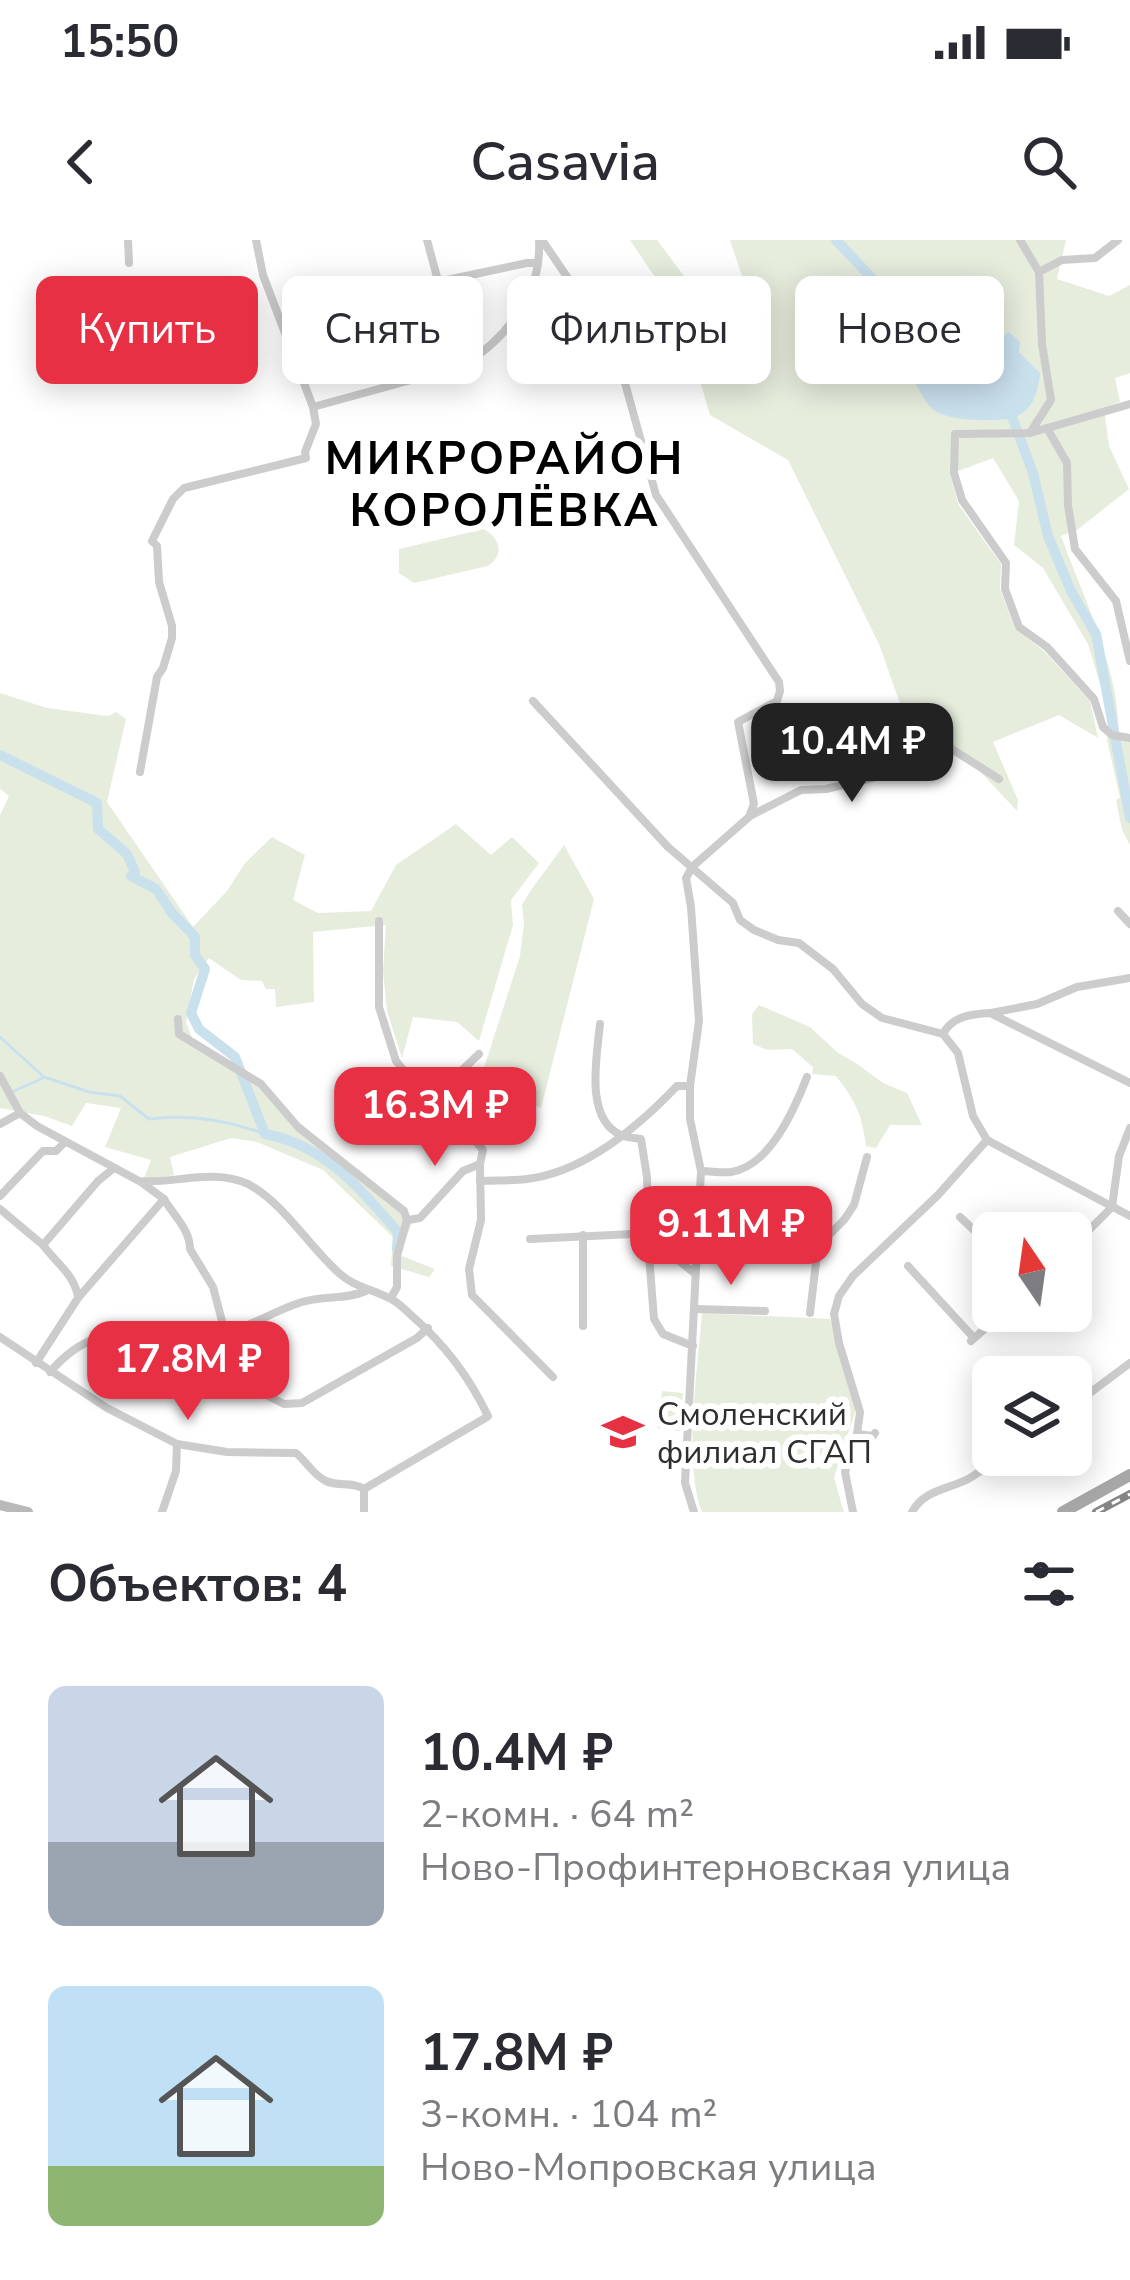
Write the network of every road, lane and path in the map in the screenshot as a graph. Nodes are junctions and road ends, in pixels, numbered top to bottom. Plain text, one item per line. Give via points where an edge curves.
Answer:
1 (128, 240) edge
2 (256, 240) edge
3 (427, 240) edge
4 (540, 240) edge
5 (1021, 240) edge
6 (1118, 240) edge
7 (129, 263) dead end
8 (538, 263) junction
9 (1039, 272) junction
10 (1129, 404) edge
11 (313, 407) junction
12 (1047, 428) junction
13 (1030, 433) junction
14 (1130, 661) edge
15 (532, 700) dead end
16 (1130, 738) edge
17 (140, 772) dead end
18 (999, 779) dead end
19 (748, 817) junction
20 (692, 867) junction
21 (1118, 911) dead end
22 (379, 921) dead end
23 (1130, 924) edge
24 (1130, 978) edge
25 (990, 1013) junction
26 (178, 1019) dead end
27 (600, 1024) dead end
28 (944, 1034) junction
29 (479, 1054) dead end
30 (0, 1076) edge
31 (807, 1077) dead end
32 (1130, 1083) edge
33 (690, 1086) junction
34 (440, 1099) junction
35 (20, 1113) junction
36 (0, 1124) edge
37 (1130, 1128) edge
38 (621, 1135) junction
39 (987, 1140) junction
40 (66, 1142) junction
41 (867, 1157) dead end
42 (480, 1163) junction
43 (114, 1168) junction
44 (701, 1171) junction
45 (139, 1181) junction
46 (480, 1181) junction
47 (0, 1196) edge
48 (164, 1199) junction
49 (1112, 1207) junction
50 (0, 1209) edge
51 (960, 1216) dead end
52 (1130, 1216) edge
53 (407, 1220) junction
54 (1092, 1227) edge
55 (972, 1228) edge
56 (583, 1235) junction
57 (654, 1237) junction
58 (530, 1239) dead end
59 (43, 1245) junction
60 (908, 1266) dead end
61 (695, 1274) junction
62 (367, 1291) junction
63 (78, 1298) junction
64 (391, 1298) junction
65 (695, 1309) junction
66 (765, 1311) dead end
67 (810, 1313) dead end
68 (583, 1326) dead end
69 (428, 1328) junction
70 (981, 1332) edge
71 (223, 1334) junction
72 (0, 1337) edge
73 (693, 1346) junction
74 (36, 1363) junction
75 (1130, 1363) edge
76 (50, 1372) junction
77 (553, 1377) dead end
78 (1092, 1391) edge
79 (875, 1433) dead end
80 (857, 1434) junction
81 (177, 1444) junction
82 (1130, 1475) edge
83 (973, 1476) edge
84 (364, 1489) junction
85 (0, 1505) edge
86 (28, 1512) edge
87 (162, 1512) edge
88 (364, 1512) edge
89 (694, 1512) edge
90 (853, 1512) edge
91 (911, 1512) edge
92 (1063, 1512) edge

1 - 7 street
2 - 11 street
3 - 8 street via 442,281
4 - 8 street
4 - 19 street via 608,318 656,495 779,682 777,700 738,722 754,804
5 - 9 street
6 - 9 street via 1095,258 1062,260
8 - 11 street via 524,304 482,354
9 - 13 street via 1051,400
10 - 12 street
11 - 17 street via 306,458 184,488 152,541 172,638
12 - 13 street
12 - 14 street via 1066,463 1075,549 1117,601
13 - 16 street via 955,434 962,500 1006,563 1005,589 1019,626 1094,699 1103,727
15 - 20 street
18 - 19 street via 947,746 884,775 801,790
19 - 20 street
20 - 28 street via 733,902 740,920 799,943 882,1018
20 - 33 street via 686,878 699,1022
21 - 23 street
22 - 34 street via 379,1007 396,1061
24 - 25 street
25 - 28 street via 948,1025
25 - 32 street
26 - 53 street via 178,1034 261,1084
27 - 38 street via 594,1088 603,1120
28 - 39 street
29 - 34 street
30 - 35 street
31 - 44 street via 764,1155 744,1168
33 - 38 street via 677,1086
33 - 44 street
34 - 42 street via 483,1150
35 - 36 street
35 - 40 street
37 - 49 street
38 - 46 street via 532,1178
38 - 57 street via 641,1138
39 - 49 street
39 - 80 street via 839,1296 834,1314 859,1403
40 - 43 street
40 - 47 street via 43,1151
41 - 67 street via 854,1205 818,1246
42 - 46 street
42 - 53 street via 420,1218
43 - 45 street
43 - 59 street
44 - 61 street
45 - 48 street
45 - 62 street via 193,1176 251,1185
46 - 77 street via 472,1295
48 - 63 street
48 - 71 street via 213,1287
49 - 52 street
49 - 54 street
50 - 59 street
51 - 55 street
53 - 64 street
56 - 57 street
56 - 58 street
56 - 68 street
57 - 61 street
57 - 73 street via 654,1319 663,1334
59 - 63 street via 75,1282
60 - 70 street via 972,1340
61 - 65 street
62 - 64 street
62 - 71 street via 303,1301
63 - 74 street
64 - 69 street
65 - 66 street
65 - 73 street
69 - 71 street via 302,1403 284,1404 241,1367
69 - 84 street via 489,1416
71 - 76 street via 111,1334 81,1343
72 - 74 street
73 - 89 street via 685,1483
74 - 76 street
75 - 78 street
76 - 81 street
79 - 80 street
80 - 90 street via 845,1472
81 - 84 street via 296,1453 321,1479
81 - 87 street
82 - 92 main road
83 - 91 street via 932,1492
84 - 88 street
85 - 86 main road

